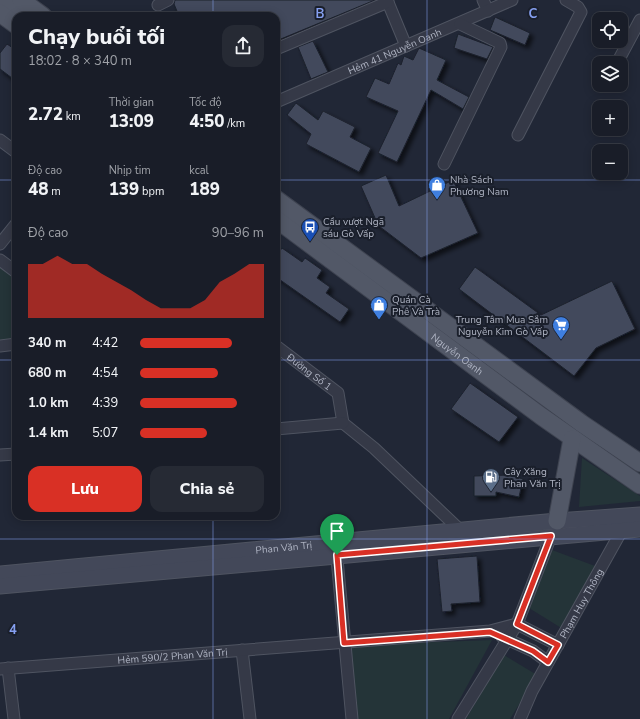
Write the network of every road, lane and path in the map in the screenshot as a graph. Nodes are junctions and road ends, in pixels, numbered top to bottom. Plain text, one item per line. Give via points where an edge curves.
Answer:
1 (6, 0) edge
2 (21, 0) edge
3 (168, 0) edge
4 (483, 0) edge
5 (512, 0) edge
6 (566, 0) edge
7 (387, 1) edge
8 (158, 5) dead end
9 (488, 11) junction
10 (21, 12) edge
11 (38, 12) edge
12 (0, 13) edge
13 (640, 20) edge
14 (0, 22) edge
15 (12, 22) edge
16 (460, 24) junction
17 (12, 31) edge
18 (406, 46) junction
19 (280, 47) edge
20 (621, 56) edge
21 (280, 100) edge
22 (518, 135) dead end
23 (0, 140) edge
24 (12, 149) edge
25 (444, 164) dead end
26 (280, 202) edge
27 (280, 222) edge
28 (12, 229) edge
29 (0, 244) edge
30 (0, 260) edge
31 (12, 269) edge
32 (12, 344) edge
33 (0, 346) edge
34 (280, 349) edge
35 (343, 423) junction
36 (280, 429) edge
37 (572, 439) junction
38 (12, 454) edge
39 (0, 455) edge
40 (640, 463) edge
41 (640, 485) edge
42 (640, 515) edge
43 (554, 528) junction
44 (640, 529) edge
45 (460, 530) junction
46 (622, 530) junction
47 (336, 549) junction
48 (0, 574) edge
49 (0, 586) edge
50 (517, 624) junction
51 (490, 632) junction
52 (508, 640) junction
53 (344, 643) junction
54 (558, 645) junction
55 (242, 650) junction
56 (548, 662) junction
57 (4, 668) edge
58 (14, 719) edge
59 (250, 719) edge
60 (352, 719) edge
61 (458, 719) edge
62 (520, 719) edge

1 - 10 main road
2 - 11 main road
3 - 8 street
4 - 9 street
5 - 9 street, Hẻm 41 Nguyễn Oanh
6 - 22 street via 578,7 581,12
7 - 18 street
7 - 19 street
9 - 16 street, Hẻm 41 Nguyễn Oanh
12 - 15 main road
13 - 20 street
14 - 17 main road
16 - 18 street, Hẻm 41 Nguyễn Oanh
16 - 25 street via 500,43 501,47
18 - 21 street, Hẻm 41 Nguyễn Oanh
23 - 24 street
26 - 40 main road, Nguyễn Oanh via 581,423
27 - 37 main road, Nguyễn Oanh
28 - 29 street
30 - 31 street
32 - 33 street
34 - 35 street, Đường Số 1 via 338,393
35 - 36 street
35 - 45 street via 374,448
37 - 41 main road, Nguyễn Oanh
37 - 43 main road
38 - 39 street
42 - 43 main road, Phan Văn Trị
43 - 45 main road, Phan Văn Trị
43 - 46 main road, Phan Văn Trị
43 - 47 main road, Phan Văn Trị
43 - 50 street
44 - 46 main road, Phan Văn Trị
45 - 47 main road, Phan Văn Trị
46 - 54 street, Phạm Huy Thông
47 - 48 main road, Phan Văn Trị
47 - 49 main road, Phan Văn Trị
47 - 53 street
50 - 51 street, Hẻm 590/2 Phan Văn Trị
50 - 52 street
50 - 54 street
51 - 52 street
51 - 53 street, Hẻm 590/2 Phan Văn Trị
52 - 56 street via 533,651
52 - 61 street
53 - 55 street, Hẻm 590/2 Phan Văn Trị
53 - 60 street
54 - 56 street, Phạm Huy Thông
55 - 57 street, Hẻm 590/2 Phan Văn Trị
55 - 59 street
56 - 62 street, Phạm Huy Thông
57 - 58 street

